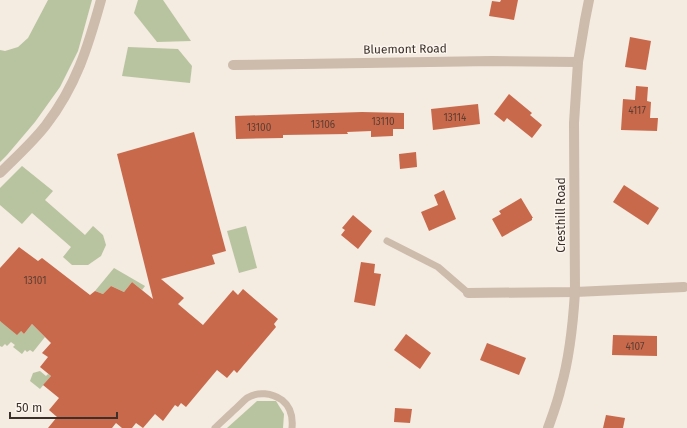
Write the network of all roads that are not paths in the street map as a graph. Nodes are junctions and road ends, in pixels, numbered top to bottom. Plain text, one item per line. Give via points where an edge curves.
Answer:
1 (101, 0) edge
2 (589, 0) edge
3 (578, 62) junction
4 (233, 66) dead end
5 (0, 173) edge
6 (387, 241) dead end
7 (684, 287) dead end
8 (574, 292) junction
9 (468, 293) joint
10 (215, 428) edge
11 (292, 428) edge
12 (548, 428) edge

1 - 5 street via 86,54 74,81 41,130
2 - 3 street, Cresthill Road
3 - 4 street, Bluemont Road
3 - 8 street, Cresthill Road via 574,123
6 - 9 lane via 438,267
7 - 8 street
8 - 9 street
8 - 12 street, Cresthill Road via 574,311 562,386
10 - 11 lane via 248,398 267,393 285,402 293,420

